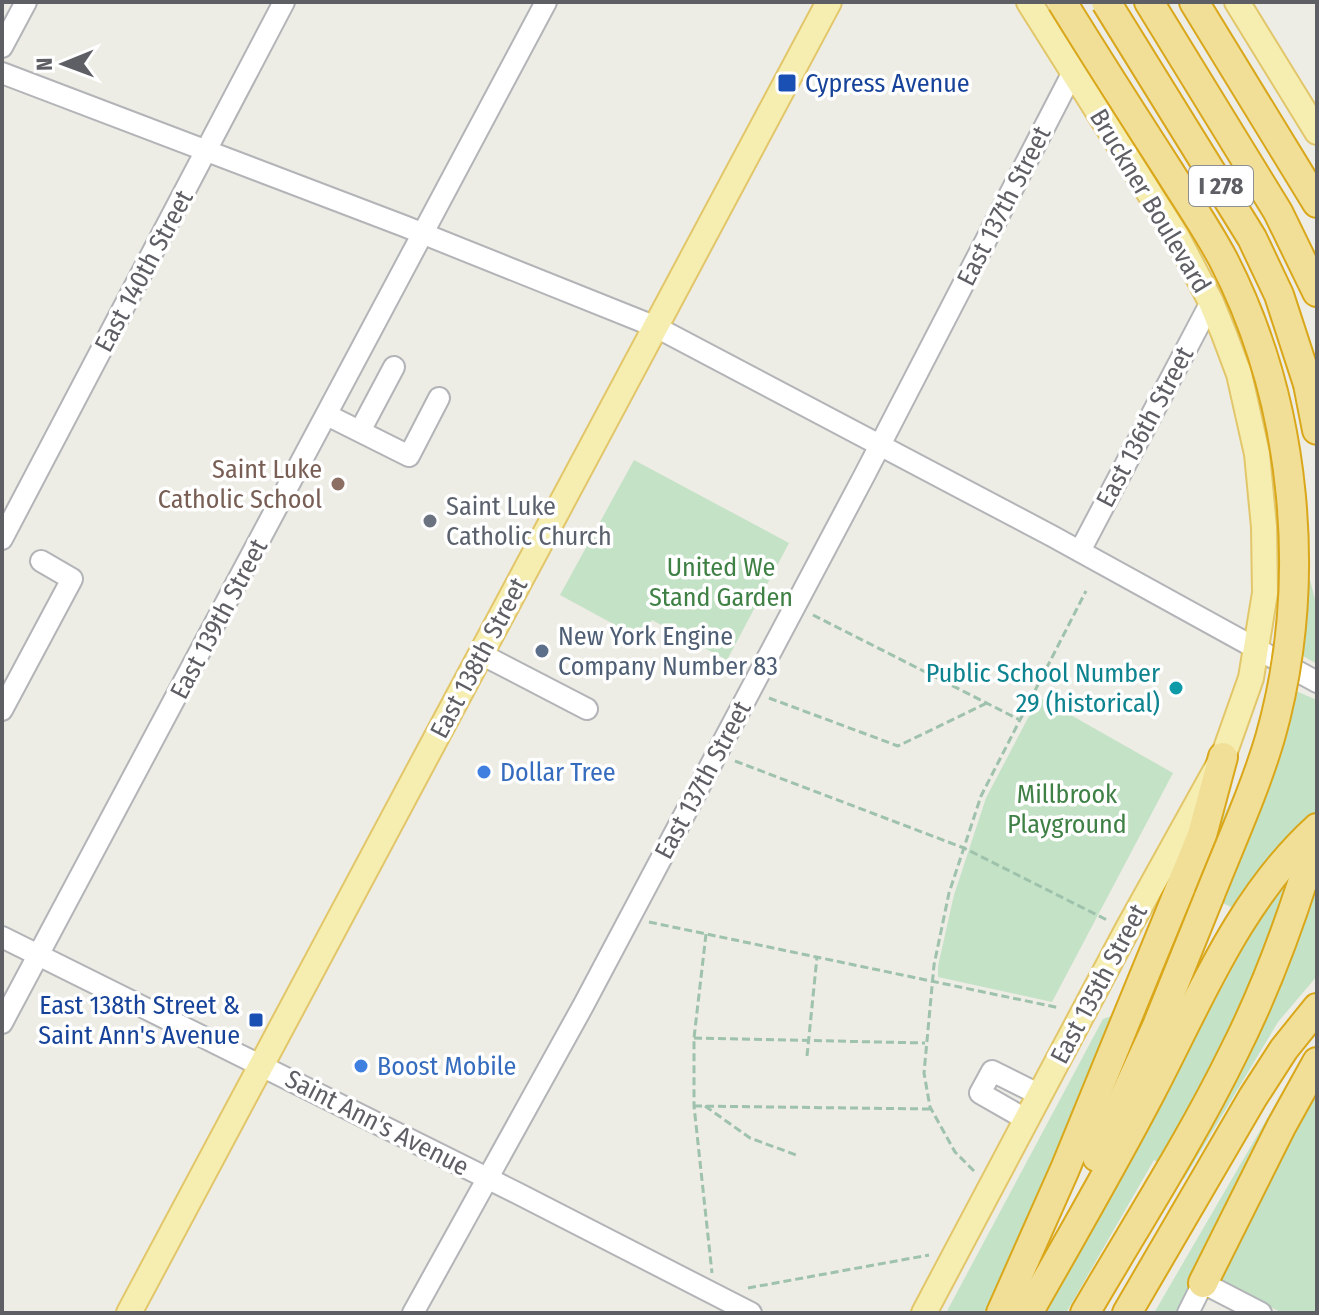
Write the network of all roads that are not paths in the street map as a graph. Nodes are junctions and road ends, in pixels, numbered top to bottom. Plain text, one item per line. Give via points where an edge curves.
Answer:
1 (26, 2) edge
2 (284, 2) edge
3 (546, 2) edge
4 (829, 2) edge
5 (1029, 2) edge
6 (1062, 2) edge
7 (1105, 2) edge
8 (1135, 2) edge
9 (1149, 2) edge
10 (1194, 2) edge
11 (1237, 2) edge
12 (2, 47) edge
13 (1073, 72) junction
14 (2, 73) edge
15 (1314, 116) edge
16 (207, 151) junction
17 (1317, 203) edge
18 (424, 234) junction
19 (1317, 292) edge
20 (1211, 302) junction
21 (1317, 311) edge
22 (656, 327) junction
23 (394, 367) dead end
24 (1317, 374) edge
25 (439, 398) dead end
26 (327, 415) junction
27 (1317, 430) edge
28 (360, 431) junction
29 (880, 446) junction
30 (2, 539) edge
31 (1080, 551) junction
32 (41, 561) dead end
33 (1257, 648) junction
34 (481, 654) junction
35 (1317, 682) edge
36 (587, 709) dead end
37 (2, 710) edge
38 (1223, 757) junction
39 (1317, 828) edge
40 (1317, 835) edge
41 (2, 937) edge
42 (39, 955) junction
43 (1317, 1008) edge
44 (2, 1023) edge
45 (1317, 1062) edge
46 (262, 1065) junction
47 (1040, 1095) junction
48 (1027, 1120) junction
49 (489, 1179) junction
50 (1203, 1283) junction
51 (1019, 1312) edge
52 (129, 1313) edge
53 (413, 1313) edge
54 (751, 1313) edge
55 (924, 1313) edge
56 (1085, 1313) edge
57 (1127, 1313) edge
58 (1188, 1313) edge
59 (1261, 1313) edge

1 - 12 street
2 - 16 street, East 140th Street
3 - 18 street, East 139th Street
4 - 22 main road, East 138th Street
5 - 13 main road, Bruckner Boulevard
6 - 51 highway, bridge via 1223,259 1261,353 1284,452 1292,521 1292,618 1283,681 1261,765 1157,1026
7 - 24 main road via 1267,258
7 - 27 highway, I 278, bridge via 1268,269 1298,349
8 - 21 main road via 1265,212
9 - 19 highway via 1278,212
10 - 17 highway, I 278
11 - 15 main road
13 - 20 main road, Bruckner Boulevard via 1177,237
13 - 29 street, East 137th Street
14 - 16 street
16 - 18 street
16 - 30 street, East 140th Street
18 - 22 street
18 - 26 street, East 139th Street
20 - 31 street, East 136th Street
20 - 33 main road, Bruckner Boulevard via 1239,374 1257,454 1265,561
22 - 29 street
22 - 34 main road, East 138th Street
23 - 28 street
25 - 28 street via 409,456
26 - 28 street
26 - 42 street, East 139th Street
29 - 31 street
29 - 49 street, East 137th Street
31 - 33 street
32 - 37 street via 72,579
33 - 35 street
33 - 38 main road, East 135th Street
34 - 36 street
34 - 46 main road, East 138th Street
38 - 47 main road, East 135th Street
38 - 51 highway via 1202,835 1065,1169
39 - 51 highway via 1261,892 1108,1174
40 - 56 highway via 1249,1022
41 - 42 street, Saint Ann's Avenue
42 - 44 street, East 139th Street
42 - 46 street, Saint Ann's Avenue
43 - 57 highway via 1253,1097
45 - 50 highway
46 - 49 street, Saint Ann's Avenue
46 - 52 main road, East 138th Street
47 - 48 main road, East 135th Street
47 - 48 street via 992,1071 980,1093
48 - 55 main road, East 135th Street
49 - 53 street, East 137th Street
49 - 54 street, Saint Ann's Avenue
50 - 58 street
50 - 59 street

